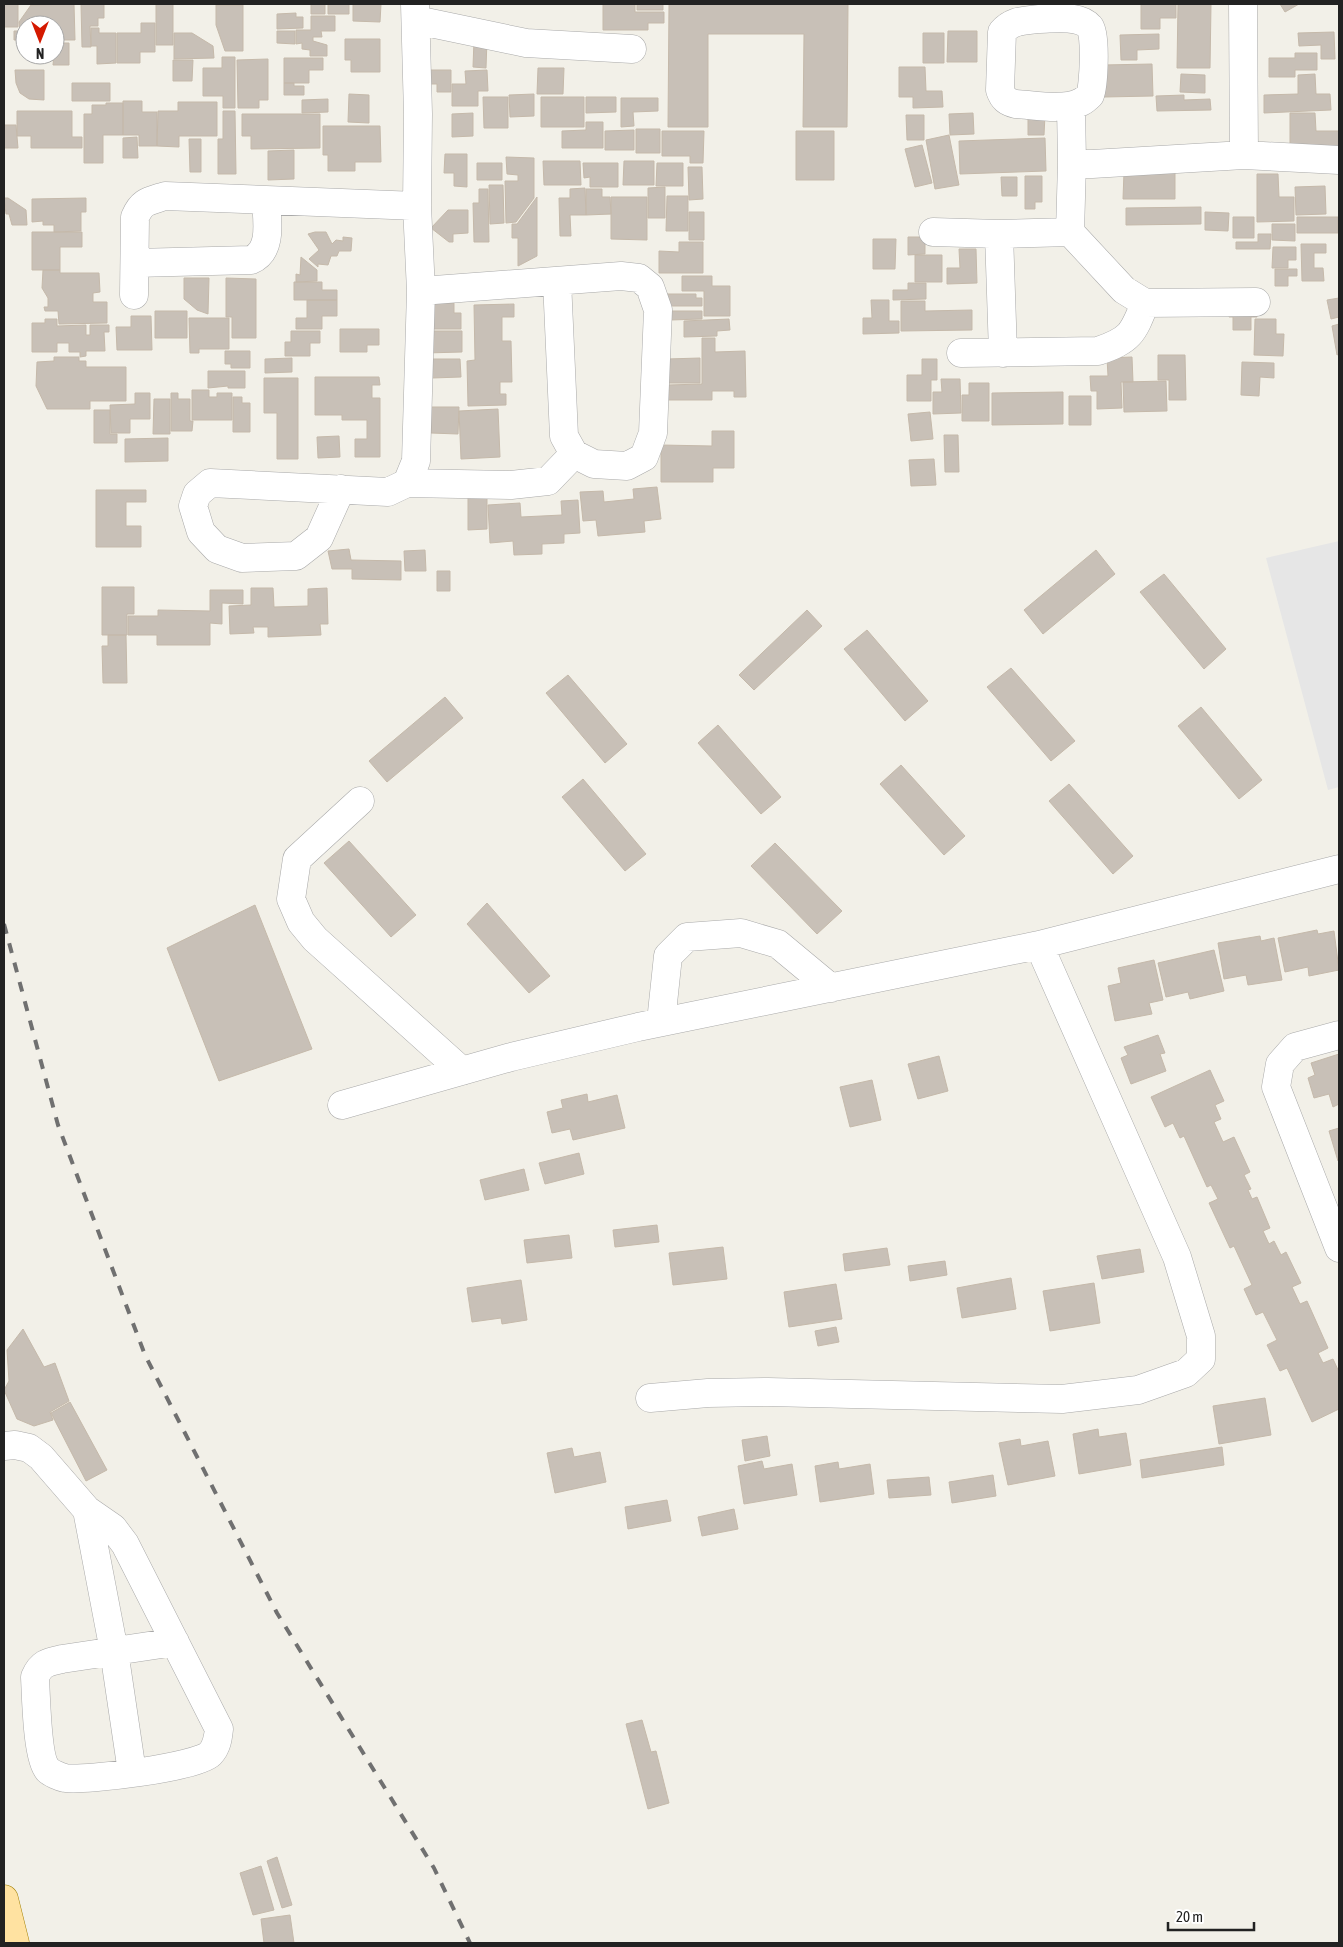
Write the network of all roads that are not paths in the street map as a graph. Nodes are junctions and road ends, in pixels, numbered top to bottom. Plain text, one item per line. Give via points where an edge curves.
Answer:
1 (1244, 4) edge
2 (416, 12) edge
3 (632, 49) dead end
4 (1071, 106) dead end
5 (1244, 155) junction
6 (1339, 160) edge
7 (1072, 163) junction
8 (266, 201) junction
9 (417, 206) junction
10 (933, 232) dead end
11 (1070, 232) junction
12 (998, 234) junction
13 (135, 263) junction
14 (557, 281) junction
15 (421, 291) junction
16 (134, 296) dead end
17 (1256, 302) dead end
18 (1145, 303) junction
19 (962, 353) dead end
20 (1003, 353) junction
21 (574, 454) junction
22 (407, 483) junction
23 (341, 489) junction
24 (360, 801) dead end
25 (1339, 869) edge
26 (1039, 945) junction
27 (831, 988) junction
28 (661, 1022) junction
29 (1339, 1035) edge
30 (462, 1071) junction
31 (342, 1105) dead end
32 (1339, 1248) edge
33 (650, 1398) dead end
34 (4, 1446) edge
35 (87, 1510) junction
36 (175, 1642) junction
37 (114, 1651) junction
38 (132, 1772) junction
39 (4, 1899) edge
40 (15, 1943) edge

1 - 5 street
2 - 3 street via 526,43
2 - 9 street
4 - 7 street
5 - 6 street
5 - 7 street
7 - 11 street
8 - 9 street
8 - 13 street via 267,236 258,257 250,260
8 - 13 street via 165,196 150,200 140,205 134,216
9 - 15 street
10 - 12 street
11 - 12 street
11 - 18 street via 1124,290
12 - 20 street
13 - 16 street
14 - 15 street
14 - 21 street via 564,436
14 - 21 street via 621,276 639,278 650,287 658,310 653,433 644,457 627,466 594,464
15 - 22 street via 416,461
17 - 18 street
18 - 20 street via 1134,330 1119,344 1098,351
19 - 20 street
21 - 22 street via 548,481 511,485
22 - 23 street via 388,492
23 - 23 street via 210,483 197,494 193,506 201,532 217,549 242,558 296,556 319,538
24 - 30 street via 297,859 291,900 301,922 316,939
25 - 26 street
26 - 27 street
26 - 33 street via 1177,1257 1201,1336 1201,1359 1186,1373 1138,1390 1062,1399 768,1392 708,1392
27 - 28 street
27 - 28 street via 778,944 740,933 687,937 668,956
28 - 30 street
29 - 32 street via 1295,1047 1280,1064 1276,1087
30 - 31 street
34 - 35 street via 29,1448 41,1457
35 - 36 street via 113,1528 125,1544
35 - 37 street
36 - 37 street
36 - 38 street via 219,1729 217,1742 210,1754 193,1763
37 - 38 street
37 - 38 street via 39,1666 35,1677 41,1757 48,1770 63,1778
39 - 40 main road

